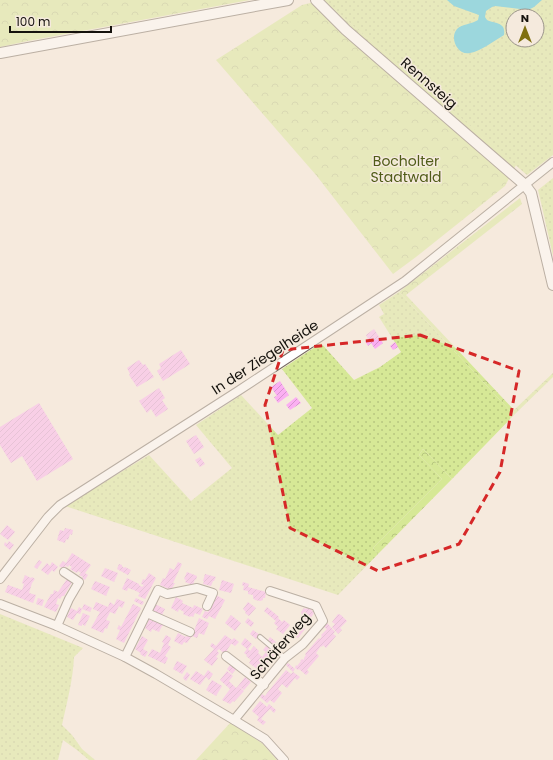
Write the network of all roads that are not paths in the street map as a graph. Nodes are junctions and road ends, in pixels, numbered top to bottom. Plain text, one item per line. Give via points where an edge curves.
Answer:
1 (288, 0) edge
2 (316, 0) edge
3 (0, 53) edge
4 (553, 162) edge
5 (525, 185) junction
6 (553, 285) edge
7 (64, 572) dead end
8 (0, 579) edge
9 (270, 591) dead end
10 (0, 604) edge
11 (207, 606) dead end
12 (147, 613) junction
13 (57, 626) junction
14 (190, 632) dead end
15 (260, 637) dead end
16 (226, 656) dead end
17 (125, 657) junction
18 (285, 658) junction
19 (264, 685) junction
20 (234, 720) junction
21 (284, 760) edge

1 - 3 street
2 - 5 street, Rennsteig via 346,30
4 - 5 street, In der Ziegelheide
5 - 6 street via 531,193
5 - 8 street, In der Ziegelheide via 405,281 60,505
7 - 13 street via 79,582
9 - 18 street, Schäferweg via 316,606 323,621 303,644
10 - 13 street
11 - 12 street via 213,593 202,589 167,594 158,590
12 - 14 street
12 - 17 street
13 - 17 street
15 - 18 lane
16 - 19 street
17 - 20 street
18 - 19 street, Schäferweg
19 - 20 street, Schäferweg
20 - 21 street via 265,739

